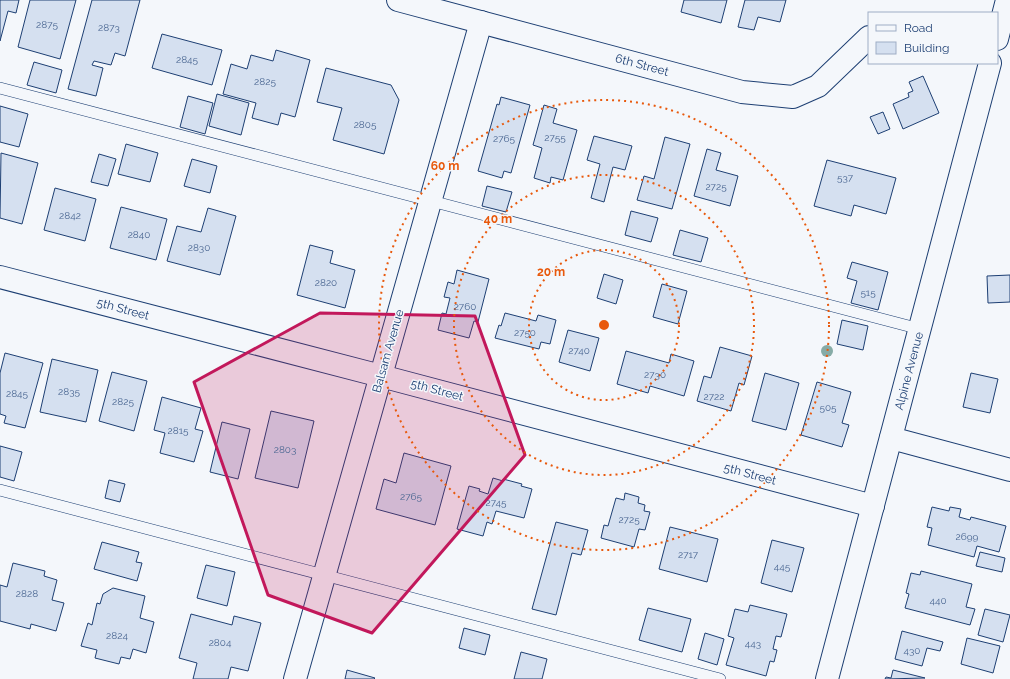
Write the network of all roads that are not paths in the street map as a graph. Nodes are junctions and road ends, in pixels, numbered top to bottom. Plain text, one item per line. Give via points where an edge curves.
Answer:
1 (398, 0) edge
2 (1007, 0) edge
3 (481, 22) junction
4 (1001, 33) edge
5 (868, 38) edge
6 (990, 64) edge
7 (0, 88) edge
8 (430, 201) junction
9 (0, 277) edge
10 (920, 329) junction
11 (381, 376) junction
12 (891, 438) junction
13 (1010, 470) edge
14 (0, 490) edge
15 (873, 506) junction
16 (324, 574) junction
17 (295, 679) edge
18 (720, 679) edge
19 (827, 679) edge

1 - 3 street, 6th Street
2 - 4 street
3 - 5 street, 6th Street via 742,92 793,97 818,86
3 - 8 street, Balsam Avenue
6 - 10 street, Alpine Avenue
7 - 8 lane
8 - 10 lane
8 - 11 street, Balsam Avenue
9 - 11 street, 5th Street
10 - 12 street, Alpine Avenue
11 - 15 street, 5th Street
11 - 16 street, Balsam Avenue
12 - 13 street
12 - 15 street, Alpine Avenue
14 - 16 lane
15 - 19 street, Alpine Avenue
16 - 17 street, Balsam Avenue
16 - 18 lane

